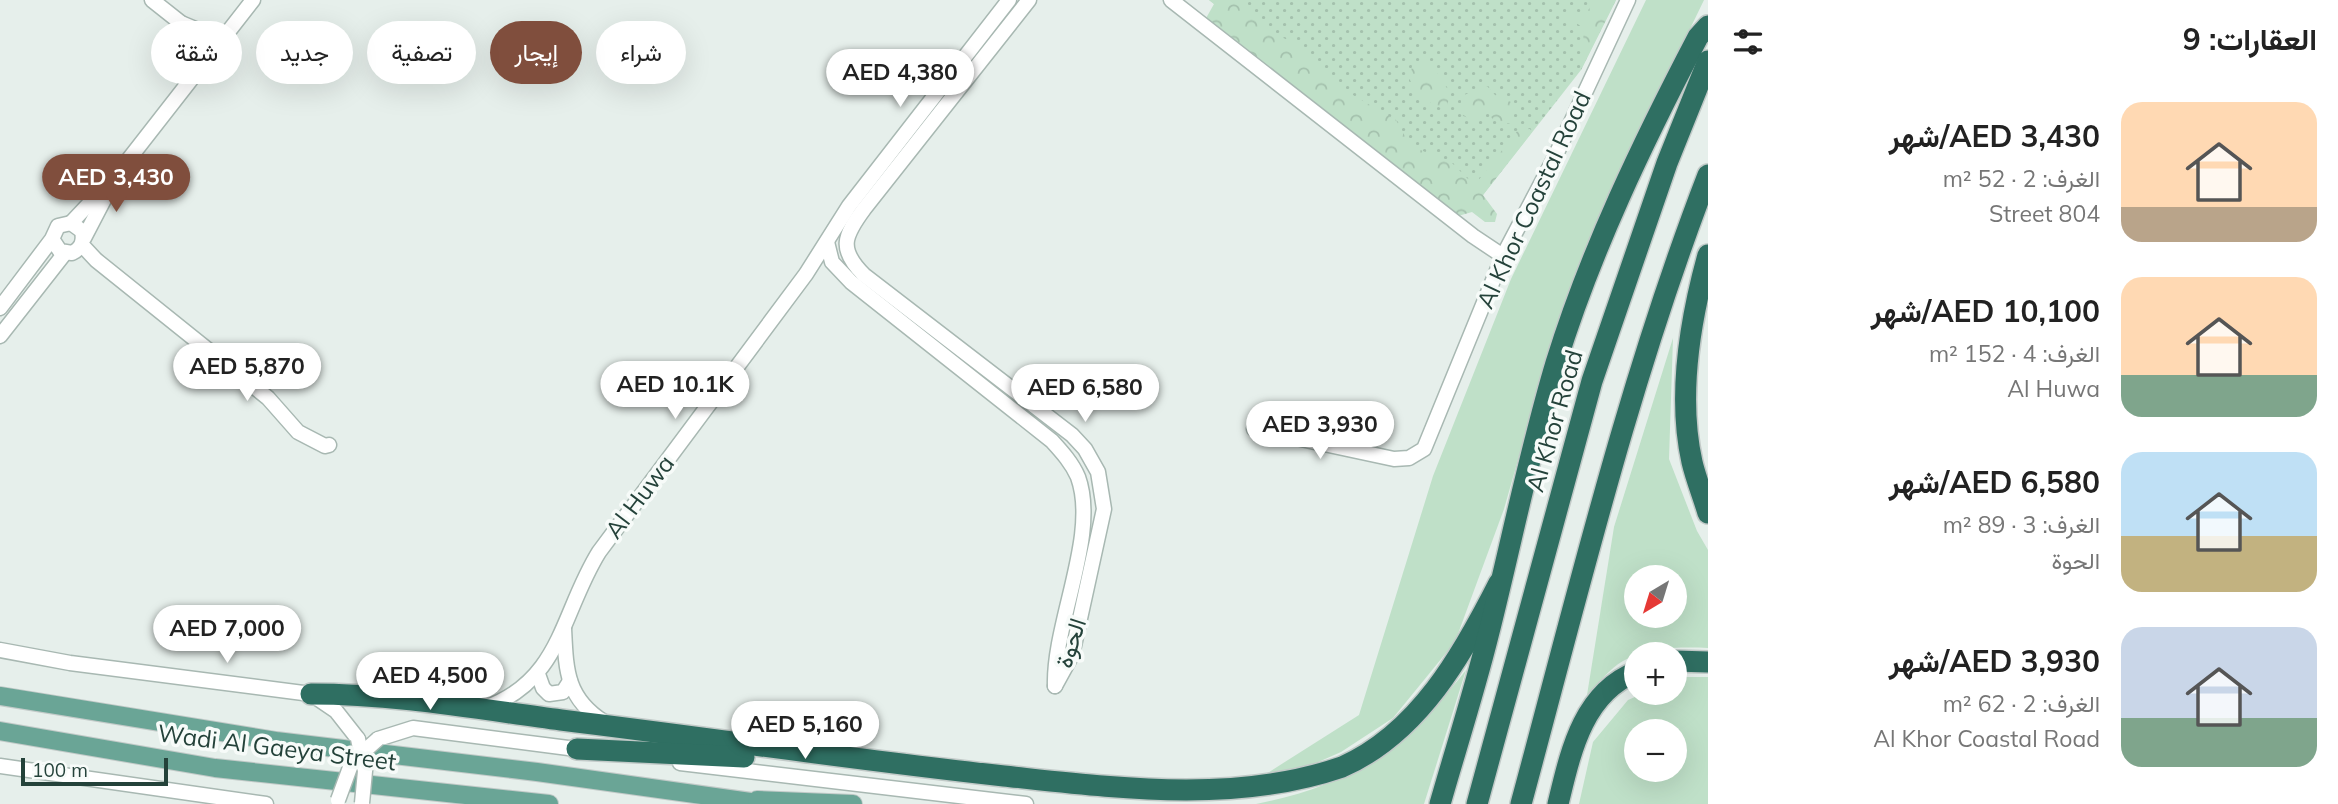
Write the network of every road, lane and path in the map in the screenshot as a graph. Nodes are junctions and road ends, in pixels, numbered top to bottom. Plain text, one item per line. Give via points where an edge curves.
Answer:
1 (152, 0) edge
2 (253, 0) edge
3 (1009, 0) edge
4 (1029, 0) edge
5 (1171, 0) edge
6 (1628, 0) edge
7 (178, 21) edge
8 (237, 21) edge
9 (1708, 26) edge
10 (1708, 61) edge
11 (188, 84) edge
12 (118, 173) junction
13 (1708, 175) edge
14 (71, 223) junction
15 (52, 239) junction
16 (847, 239) junction
17 (827, 242) junction
18 (76, 247) junction
19 (1708, 255) edge
20 (1503, 256) junction
21 (0, 308) edge
22 (0, 336) edge
23 (1255, 429) dead end
24 (329, 445) dead end
25 (1708, 513) edge
26 (1499, 583) junction
27 (564, 623) junction
28 (0, 650) edge
29 (1057, 651) junction
30 (1072, 655) junction
31 (1687, 661) edge
32 (1708, 662) edge
33 (538, 674) junction
34 (1624, 680) edge
35 (570, 681) junction
36 (0, 687) edge
37 (310, 694) junction
38 (0, 696) edge
39 (82, 708) junction
40 (480, 709) junction
41 (609, 726) junction
42 (0, 731) edge
43 (360, 745) junction
44 (577, 749) junction
45 (812, 754) junction
46 (0, 766) edge
47 (231, 799) junction
48 (736, 799) junction
49 (338, 802) edge
50 (361, 803) edge
51 (246, 804) edge
52 (267, 804) edge
53 (549, 804) edge
54 (766, 804) edge
55 (853, 804) edge
56 (1026, 804) edge
57 (1440, 804) edge
58 (1477, 804) edge
59 (1521, 804) edge
60 (1558, 804) edge

1 - 7 street
2 - 8 street
3 - 17 street via 849,206
4 - 16 street via 864,209
5 - 20 street
6 - 20 street, Al Khor Coastal Road
9 - 26 highway via 1649,130 1600,245 1557,363
10 - 58 highway, Al Khor Road via 1667,163 1592,381
11 - 12 street
12 - 14 street
12 - 18 street
13 - 59 highway via 1681,244 1616,450
14 - 15 street via 58,226
14 - 18 street via 82,231
15 - 18 street via 56,248
15 - 21 street
16 - 17 street
16 - 30 street, الحوة via 848,256 864,275 1061,426 1093,462 1104,509
17 - 27 street, Al Huwa via 599,552
17 - 29 street, الحوة via 832,262 851,282 1052,441 1075,470 1083,519
18 - 22 street
18 - 24 street via 268,398 298,432
19 - 25 highway via 1692,323 1685,395 1692,461
20 - 23 street, Al Khor Coastal Road via 1430,440 1417,456 1394,459
26 - 45 highway via 1470,640 1424,703 1388,738 1356,759 1298,784 1231,794 1163,795
26 - 57 highway
27 - 33 street, Al Huwa
27 - 35 street, Al Huwa
28 - 37 street
29 - 30 street
29 - 30 street, الحوة via 1055,686
31 - 32 highway
33 - 35 street via 542,688 552,694 563,692
33 - 40 street, Al Huwa via 510,699
34 - 60 highway via 1605,693 1585,719 1572,748
35 - 41 street, Al Huwa via 586,711
36 - 39 main road
37 - 40 highway
37 - 43 street via 336,710
38 - 39 main road, Wadi Al Gaeya Street
39 - 48 main road, Wadi Al Gaeya Street via 276,741
40 - 41 highway
41 - 45 highway
42 - 53 main road, Wadi Al Gaeya Street via 215,768
43 - 44 street, Wadi Al Gaeya Street, bridge via 402,730 420,729
43 - 49 street, bridge
43 - 50 street, bridge via 365,771
44 - 45 highway via 783,759
44 - 56 street, Wadi Al Gaeya Street
46 - 47 street
47 - 51 street
47 - 52 street
48 - 54 main road, Wadi Al Gaeya Street
48 - 55 main road

